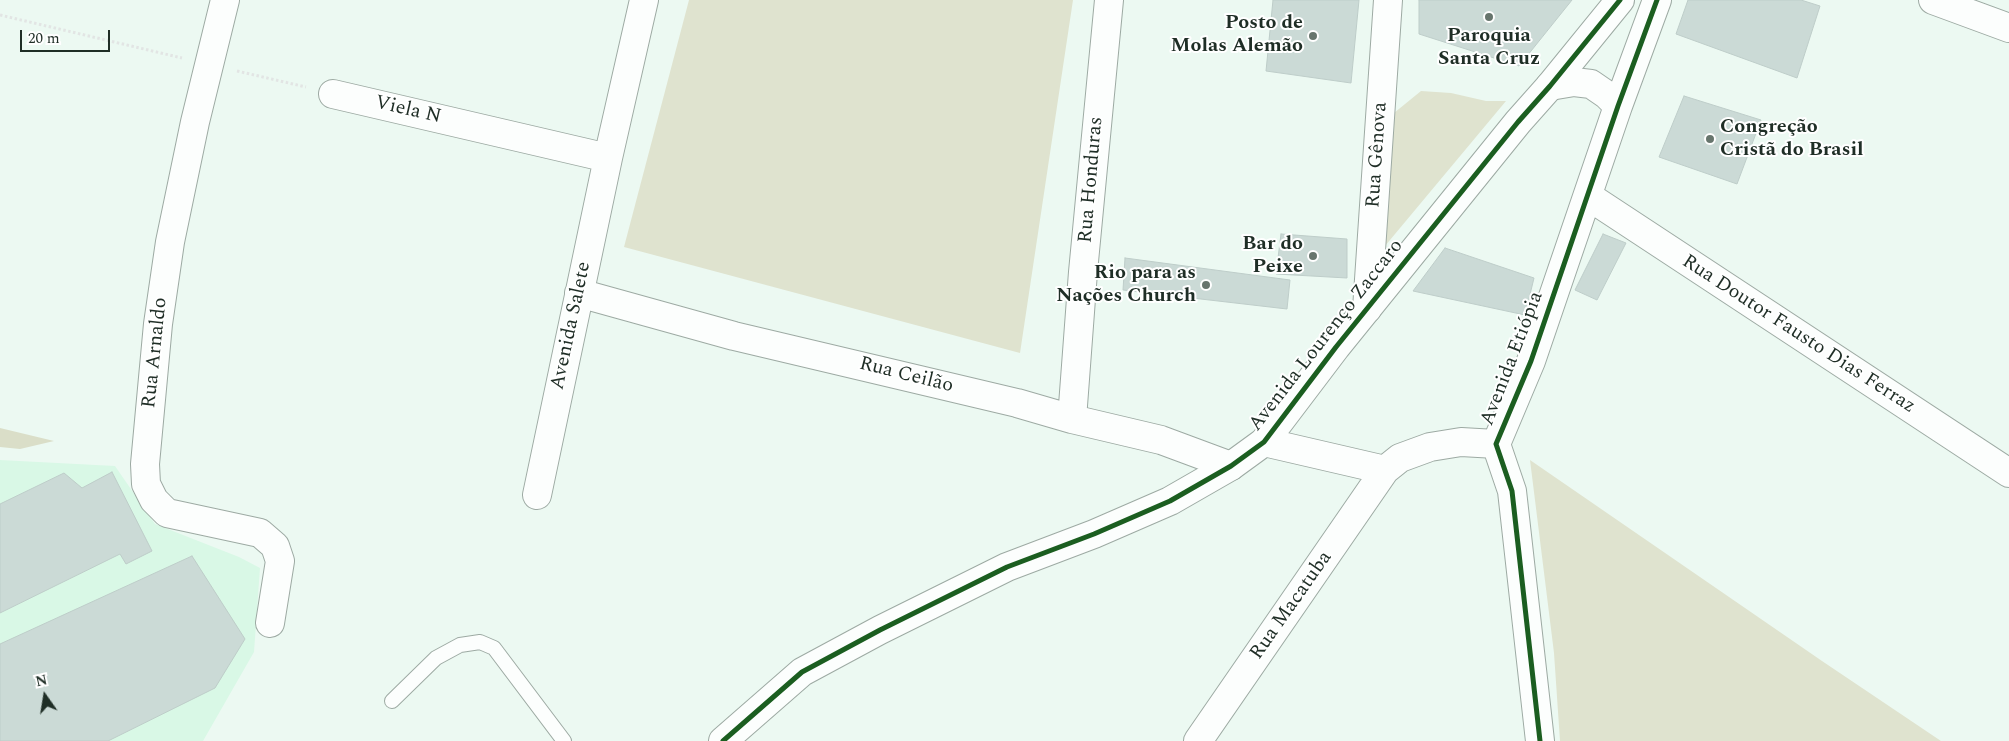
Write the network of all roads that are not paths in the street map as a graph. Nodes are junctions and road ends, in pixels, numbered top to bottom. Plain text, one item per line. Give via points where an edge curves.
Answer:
1 (225, 0) edge
2 (644, 0) edge
3 (1109, 0) edge
4 (1388, 0) edge
5 (1620, 0) edge
6 (1657, 0) edge
7 (1933, 0) edge
8 (2009, 28) edge
9 (1550, 86) junction
10 (333, 94) road end
11 (1618, 106) junction
12 (608, 158) junction
13 (1588, 196) junction
14 (579, 293) junction
15 (1367, 309) junction
16 (1072, 419) junction
17 (1264, 442) junction
18 (1496, 444) junction
19 (1231, 466) junction
20 (1385, 470) junction
21 (2009, 473) edge
22 (536, 495) dead end
23 (270, 622) dead end
24 (392, 701) dead end
25 (564, 741) edge
26 (723, 741) edge
27 (1198, 741) edge
28 (1540, 741) edge

1 - 23 street, Rua Arnaldo via 170,242 158,324 146,484 154,500 167,513 260,533 275,546 280,561
2 - 12 street, Avenida Salete
3 - 16 street, Rua Honduras
4 - 15 street, Rua Gênova
5 - 9 street, Avenida Lourenço Zaccaro
6 - 11 street, Avenida Etiópia
7 - 8 street
9 - 11 street via 1574,82 1591,84
9 - 15 street, Avenida Lourenço Zaccaro
10 - 12 street, Viela N
11 - 13 street, Avenida Etiópia
12 - 14 street, Avenida Salete
13 - 18 street, Avenida Etiópia via 1531,361
13 - 21 street, Rua Doutor Fausto Dias Ferraz
14 - 16 street, Rua Ceilão via 734,336 1007,400
14 - 22 street, Avenida Salete
15 - 17 street, Avenida Lourenço Zaccaro
16 - 19 street, Rua Ceilão via 1161,440
17 - 19 street, Avenida Lourenço Zaccaro
17 - 20 street
18 - 20 street via 1461,442 1430,447 1400,458
18 - 28 street, Avenida Etiópia via 1512,491
19 - 26 street, Avenida Lourenço Zaccaro via 1170,501 1007,567 802,672
20 - 27 street, Rua Macatuba
24 - 25 lane via 436,658 460,645 480,642 494,648

